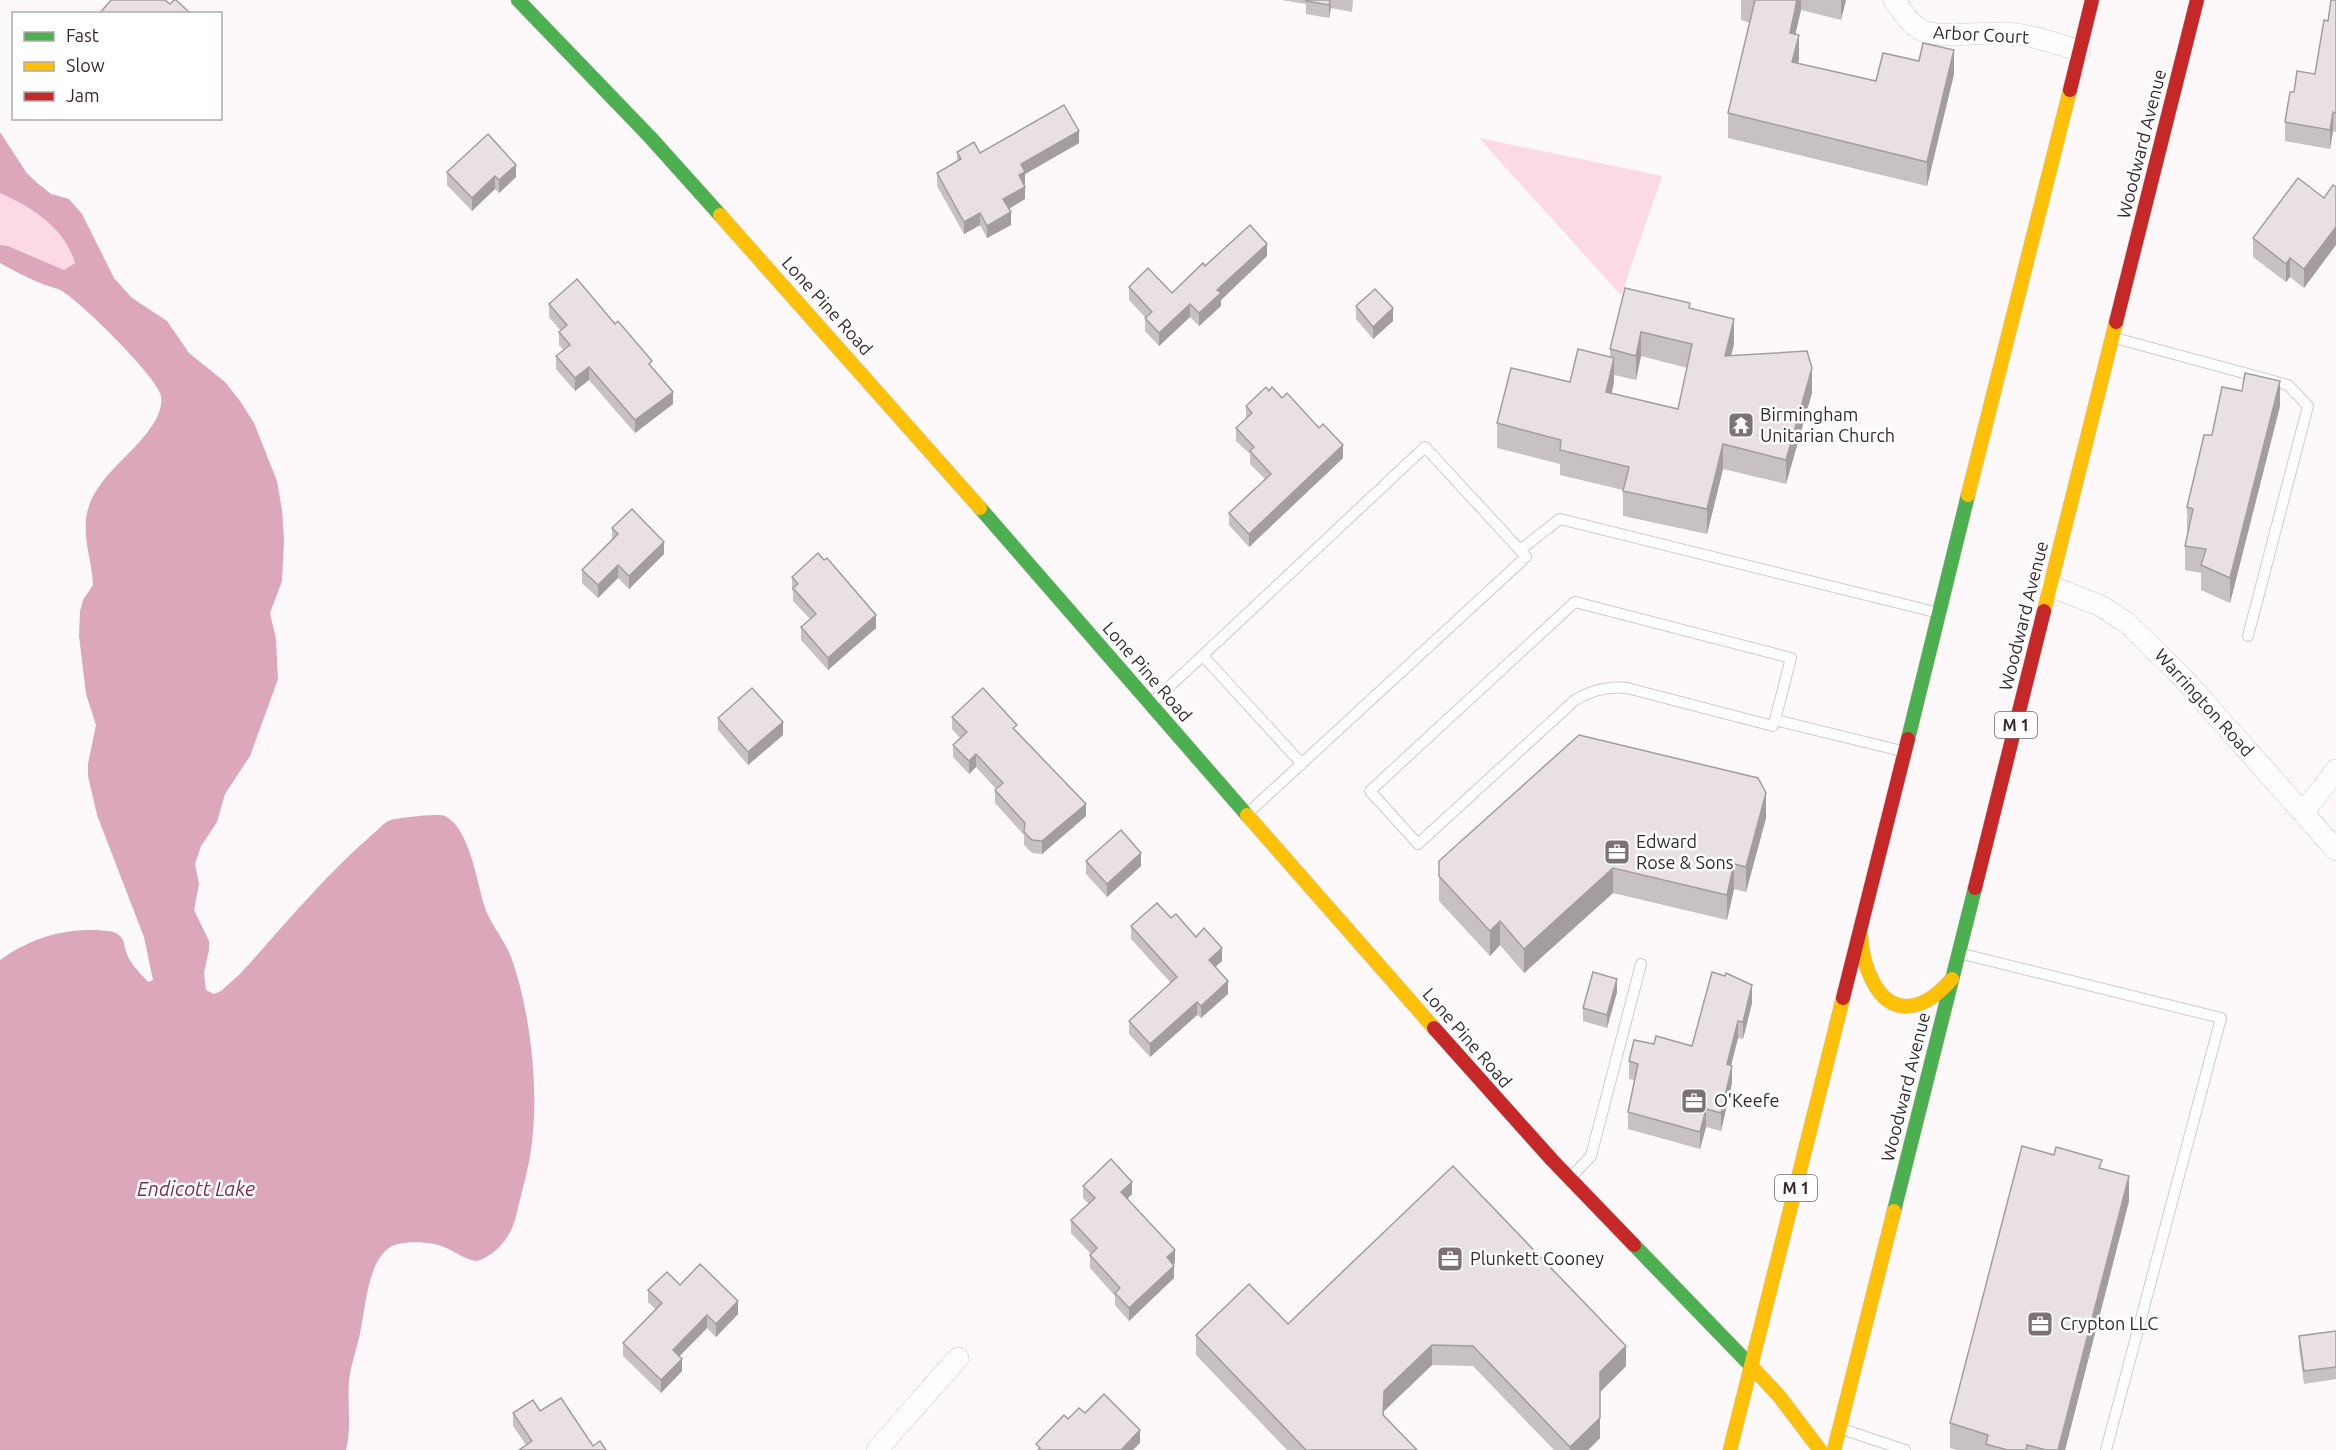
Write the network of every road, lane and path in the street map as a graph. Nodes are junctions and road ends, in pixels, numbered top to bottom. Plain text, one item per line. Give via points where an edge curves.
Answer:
1 (518, 0) edge
2 (1894, 0) edge
3 (2092, 0) edge
4 (2197, 0) edge
5 (2080, 51) junction
6 (2112, 337) junction
7 (1520, 550) junction
8 (2050, 586) junction
9 (1940, 614) junction
10 (2248, 636) dead end
11 (1203, 656) junction
12 (1151, 704) junction
13 (1775, 720) junction
14 (1905, 752) junction
15 (1302, 764) junction
16 (2336, 770) edge
17 (1248, 813) junction
18 (2303, 813) junction
19 (2336, 850) edge
20 (1862, 925) junction
21 (1959, 953) junction
22 (1641, 964) dead end
23 (1952, 979) junction
24 (1570, 1179) junction
25 (958, 1358) dead end
26 (1751, 1366) junction
27 (1839, 1428) junction
28 (877, 1450) edge
29 (1730, 1450) edge
30 (1820, 1450) edge
31 (1834, 1450) edge
32 (1905, 1450) edge
33 (2106, 1450) edge

1 - 12 main road, Lone Pine Road via 749,246
2 - 5 street, Arbor Court via 1907,19 1923,32 2006,33
3 - 5 main road, M 1
4 - 6 main road, Woodward Avenue / M 1
5 - 9 main road, M 1
6 - 8 main road, Woodward Avenue / M 1
6 - 10 lane via 2288,385 2308,406
7 - 9 lane via 1560,519
7 - 11 lane via 1425,447
7 - 15 lane via 1526,557
8 - 18 street, Warrington Road via 2101,606 2127,623 2183,678
8 - 21 main road, Woodward Avenue / M 1
9 - 14 main road, M 1
11 - 12 lane
11 - 15 lane
12 - 17 main road, Lone Pine Road
13 - 13 lane via 1773,726 1627,688 1604,688 1574,701 1418,844 1370,791 1575,602 1791,658
13 - 14 lane
14 - 20 main road, M 1
15 - 17 lane
16 - 18 street
17 - 24 main road, Lone Pine Road
18 - 19 street, Warrington Road
20 - 23 main road via 1861,947 1882,997 1902,1007 1925,1002
20 - 26 main road, M 1
21 - 23 main road, Woodward Avenue / M 1
21 - 33 lane via 2222,1018
22 - 24 lane via 1591,1156
23 - 27 main road, Woodward Avenue / M 1
24 - 26 main road, Lone Pine Road
25 - 28 street
26 - 29 main road, M 1
26 - 30 main road, Lone Pine Road
27 - 31 main road, Woodward Avenue / M 1
27 - 32 lane

